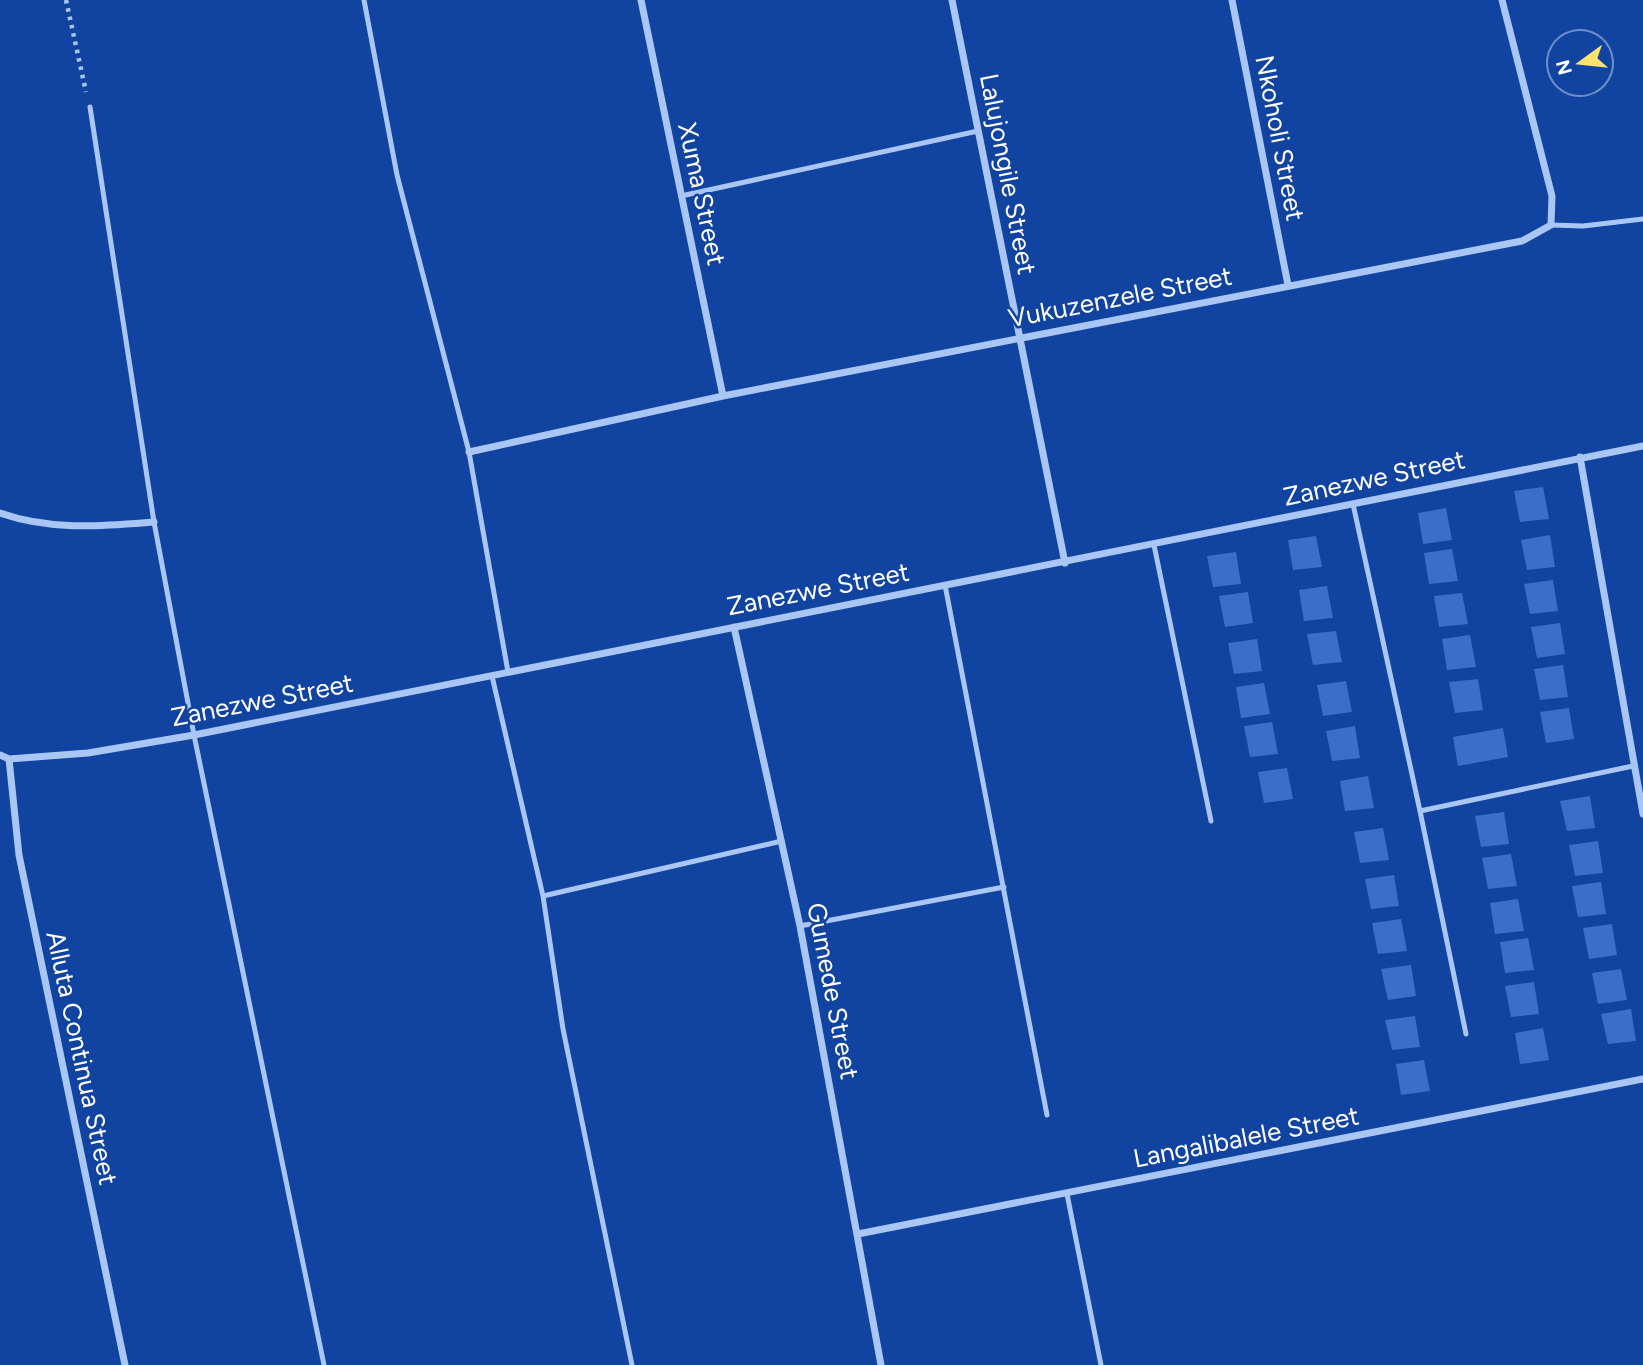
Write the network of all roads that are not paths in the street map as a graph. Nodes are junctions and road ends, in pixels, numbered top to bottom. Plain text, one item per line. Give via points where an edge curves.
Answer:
1 (364, 0) edge
2 (641, 0) edge
3 (952, 0) edge
4 (1232, 0) edge
5 (1502, 0) edge
6 (90, 107) road end
7 (978, 131) junction
8 (681, 196) junction
9 (1643, 219) edge
10 (1551, 225) junction
11 (1288, 285) junction
12 (1018, 338) junction
13 (723, 396) junction
14 (1643, 446) edge
15 (468, 452) junction
16 (1580, 457) junction
17 (1353, 504) junction
18 (0, 513) edge
19 (154, 522) junction
20 (1154, 545) junction
21 (1065, 562) junction
22 (945, 585) junction
23 (734, 627) junction
24 (508, 673) junction
25 (492, 676) junction
26 (194, 735) junction
27 (0, 755) edge
28 (9, 759) junction
29 (1633, 765) junction
30 (1420, 811) junction
31 (1643, 814) edge
32 (1210, 821) dead end
33 (782, 841) junction
34 (1004, 887) junction
35 (542, 896) junction
36 (800, 926) junction
37 (1466, 1034) dead end
38 (1643, 1079) edge
39 (1047, 1115) dead end
40 (1067, 1194) junction
41 (858, 1234) junction
42 (125, 1365) edge
43 (324, 1365) edge
44 (632, 1365) edge
45 (881, 1365) edge
46 (1101, 1365) edge

1 - 15 lane via 397,174
2 - 8 street, Xuma Street
3 - 7 street, Lalujongile Street
4 - 11 street, Nkoholi Street
5 - 10 street via 1552,196
6 - 19 lane
7 - 8 lane
7 - 12 street, Lalujongile Street
8 - 13 street, Xuma Street
9 - 10 lane
10 - 11 street, Vukuzenzele Street via 1522,241
11 - 12 street, Vukuzenzele Street
12 - 13 street, Vukuzenzele Street
12 - 21 street, Lalujongile Street
13 - 15 street, Vukuzenzele Street
14 - 16 street, Zanezwe Street
15 - 24 lane
16 - 17 street, Zanezwe Street
16 - 29 street
17 - 20 street, Zanezwe Street
17 - 30 lane
18 - 19 street via 80,528
19 - 26 lane
20 - 21 street, Zanezwe Street
20 - 32 lane
21 - 22 street, Zanezwe Street
22 - 23 street, Zanezwe Street
22 - 34 lane
23 - 24 street, Zanezwe Street
23 - 33 street, Gumede Street
24 - 25 street, Zanezwe Street
25 - 26 street, Zanezwe Street
25 - 35 lane
26 - 28 street, Zanezwe Street via 88,753
26 - 43 lane
27 - 28 street, Zanezwe Street
28 - 42 street, Alluta Continua Street via 19,855
29 - 30 lane
29 - 31 street
30 - 37 lane
33 - 35 lane
33 - 36 street, Gumede Street
34 - 36 lane
34 - 39 lane
35 - 44 lane via 568,1056
36 - 41 street, Gumede Street
38 - 40 street, Langalibalele Street
40 - 41 street, Langalibalele Street
40 - 46 lane
41 - 45 street, Gumede Street

